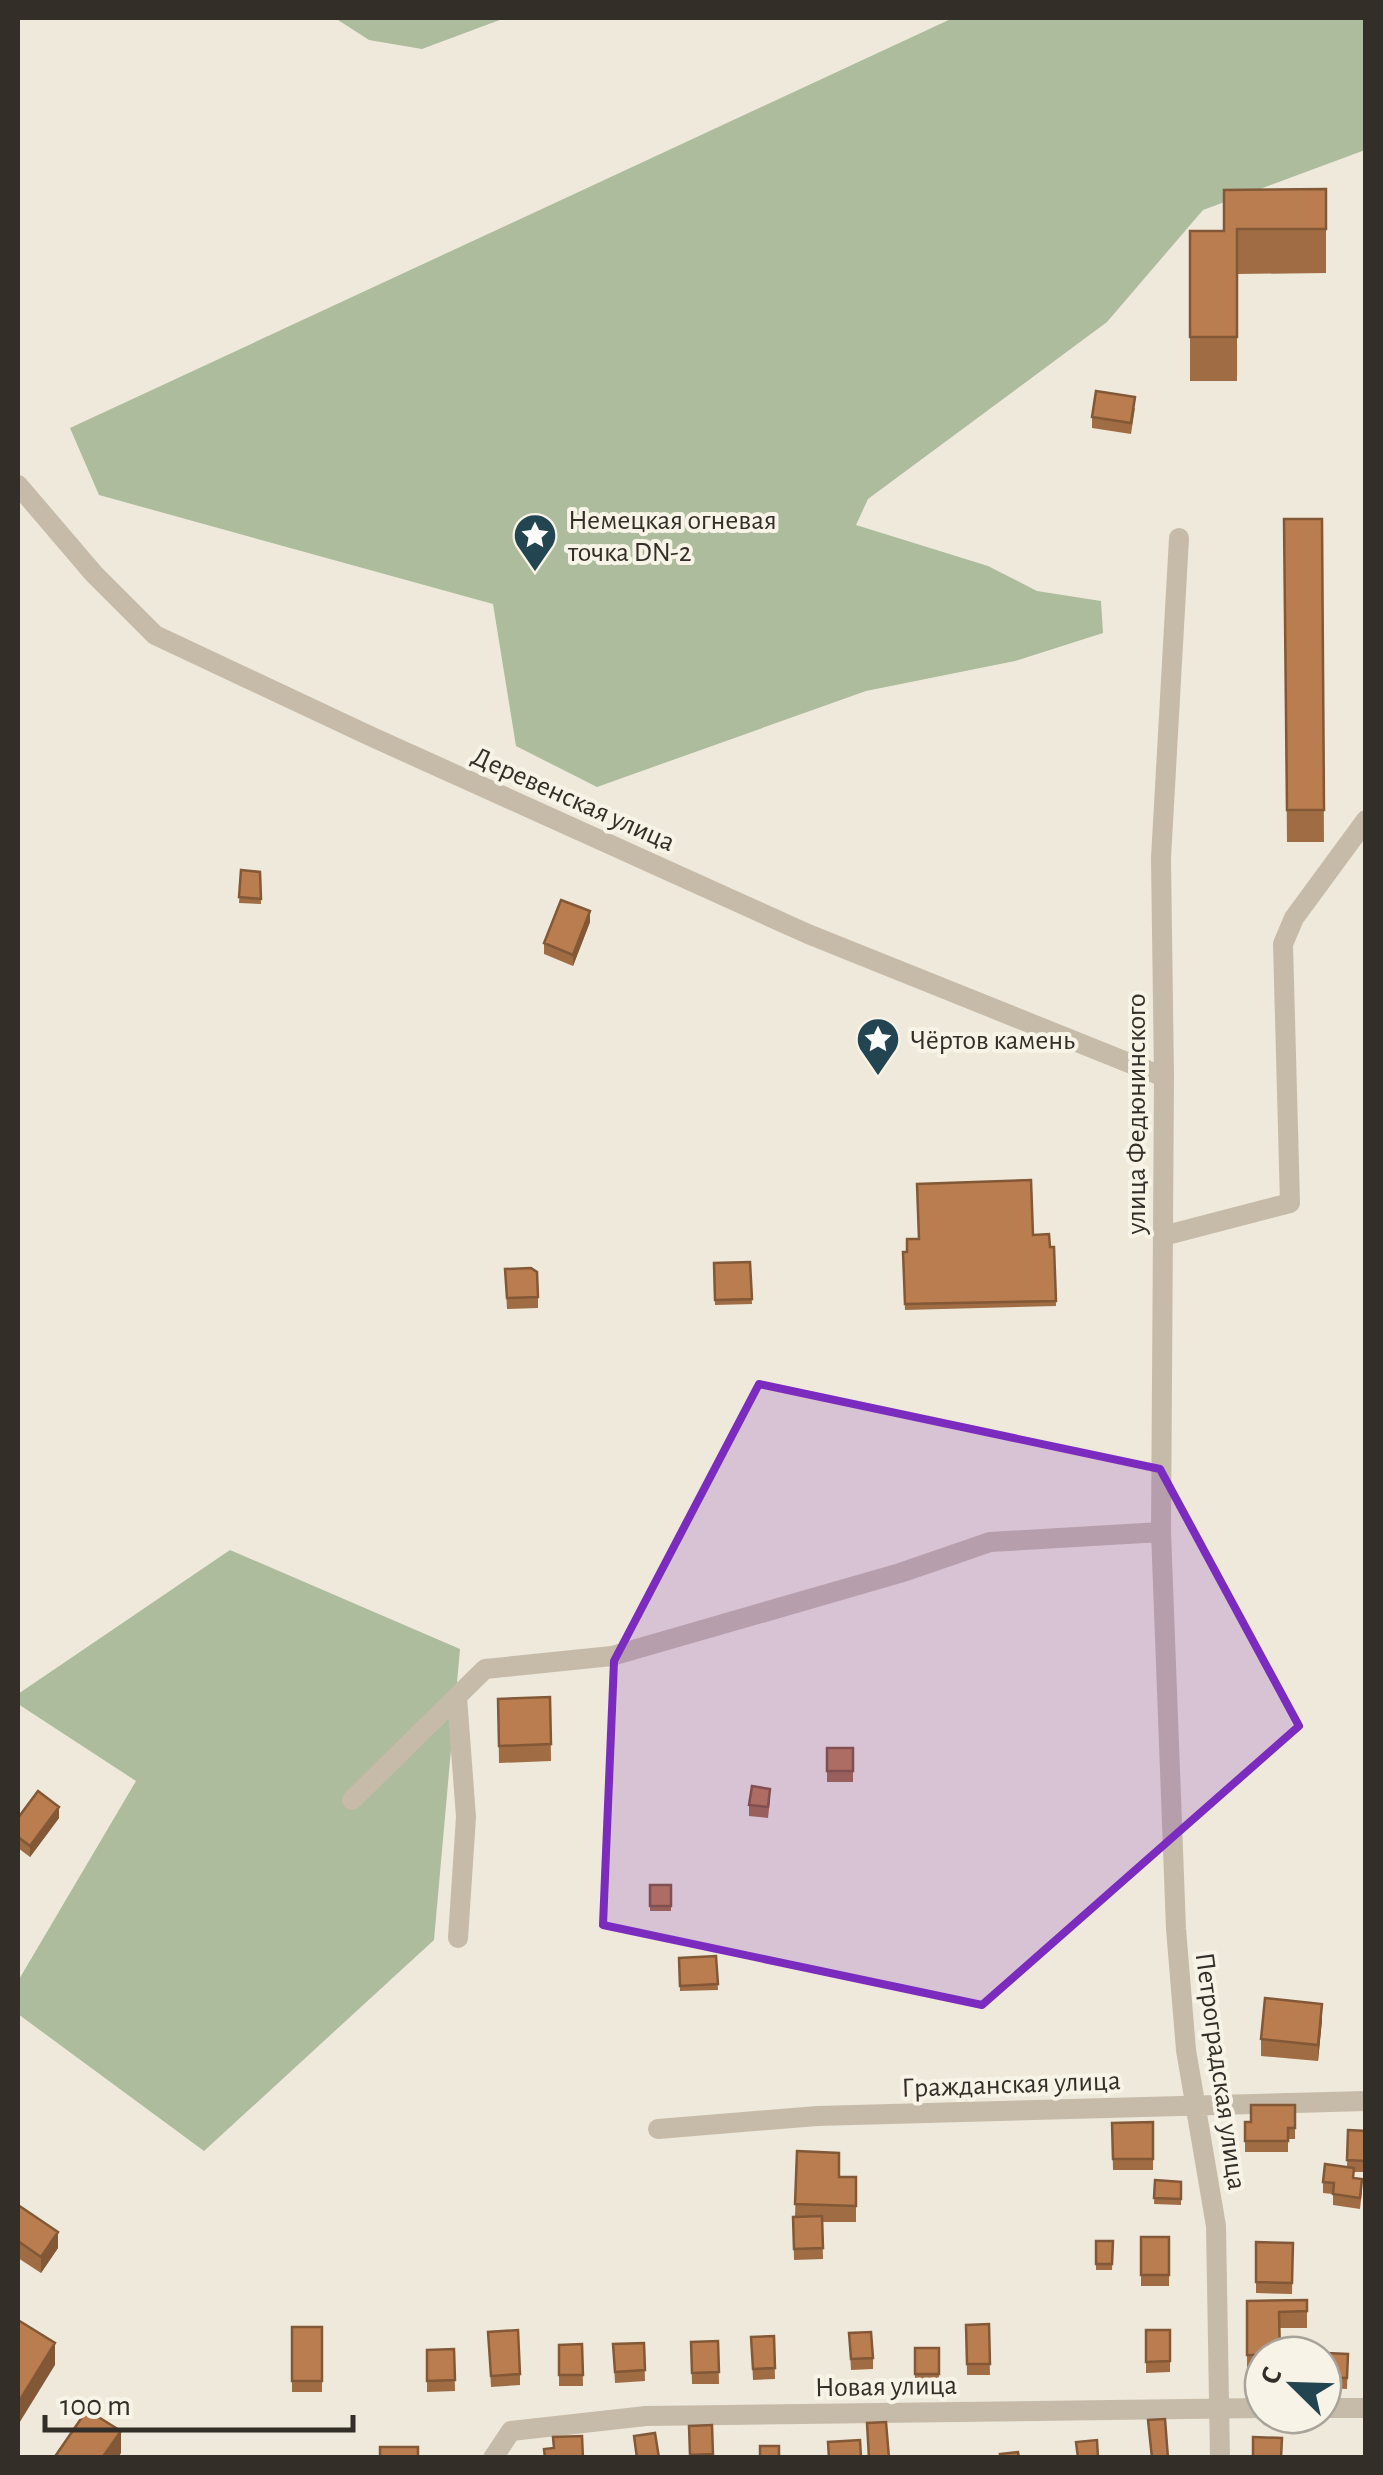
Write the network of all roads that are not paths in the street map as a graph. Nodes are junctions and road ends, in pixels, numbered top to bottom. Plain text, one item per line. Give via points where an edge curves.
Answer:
1 (18, 485) edge
2 (1179, 538) dead end
3 (1366, 820) edge
4 (1164, 1076) junction
5 (1163, 1236) junction
6 (1161, 1532) junction
7 (1165, 1691) joint
8 (457, 1697) junction
9 (352, 1800) dead end
10 (458, 1938) dead end
11 (1366, 2101) edge
12 (1195, 2106) junction
13 (658, 2129) dead end
14 (1220, 2408) junction
15 (1243, 2408) edge
16 (494, 2458) edge
17 (1220, 2458) edge

1 - 4 street, Деревенская улица via 155,634 808,934
2 - 4 street, улица Федюнинского via 1161,858
3 - 5 street via 1294,918 1283,944 1290,1203
4 - 5 street, улица Федюнинского
5 - 6 street, улица Федюнинского
6 - 7 street, улица Федюнинского
6 - 8 street via 990,1542 612,1656 485,1669
7 - 12 street, Петроградская улица via 1176,1929
8 - 9 street
8 - 10 street via 466,1817
11 - 12 street, Гражданская улица
12 - 13 street, Гражданская улица via 817,2116
12 - 14 street, Петроградская улица via 1216,2226
14 - 15 street, Новая улица
14 - 16 street, Новая улица via 646,2416 511,2431
14 - 17 street, Петроградская улица

